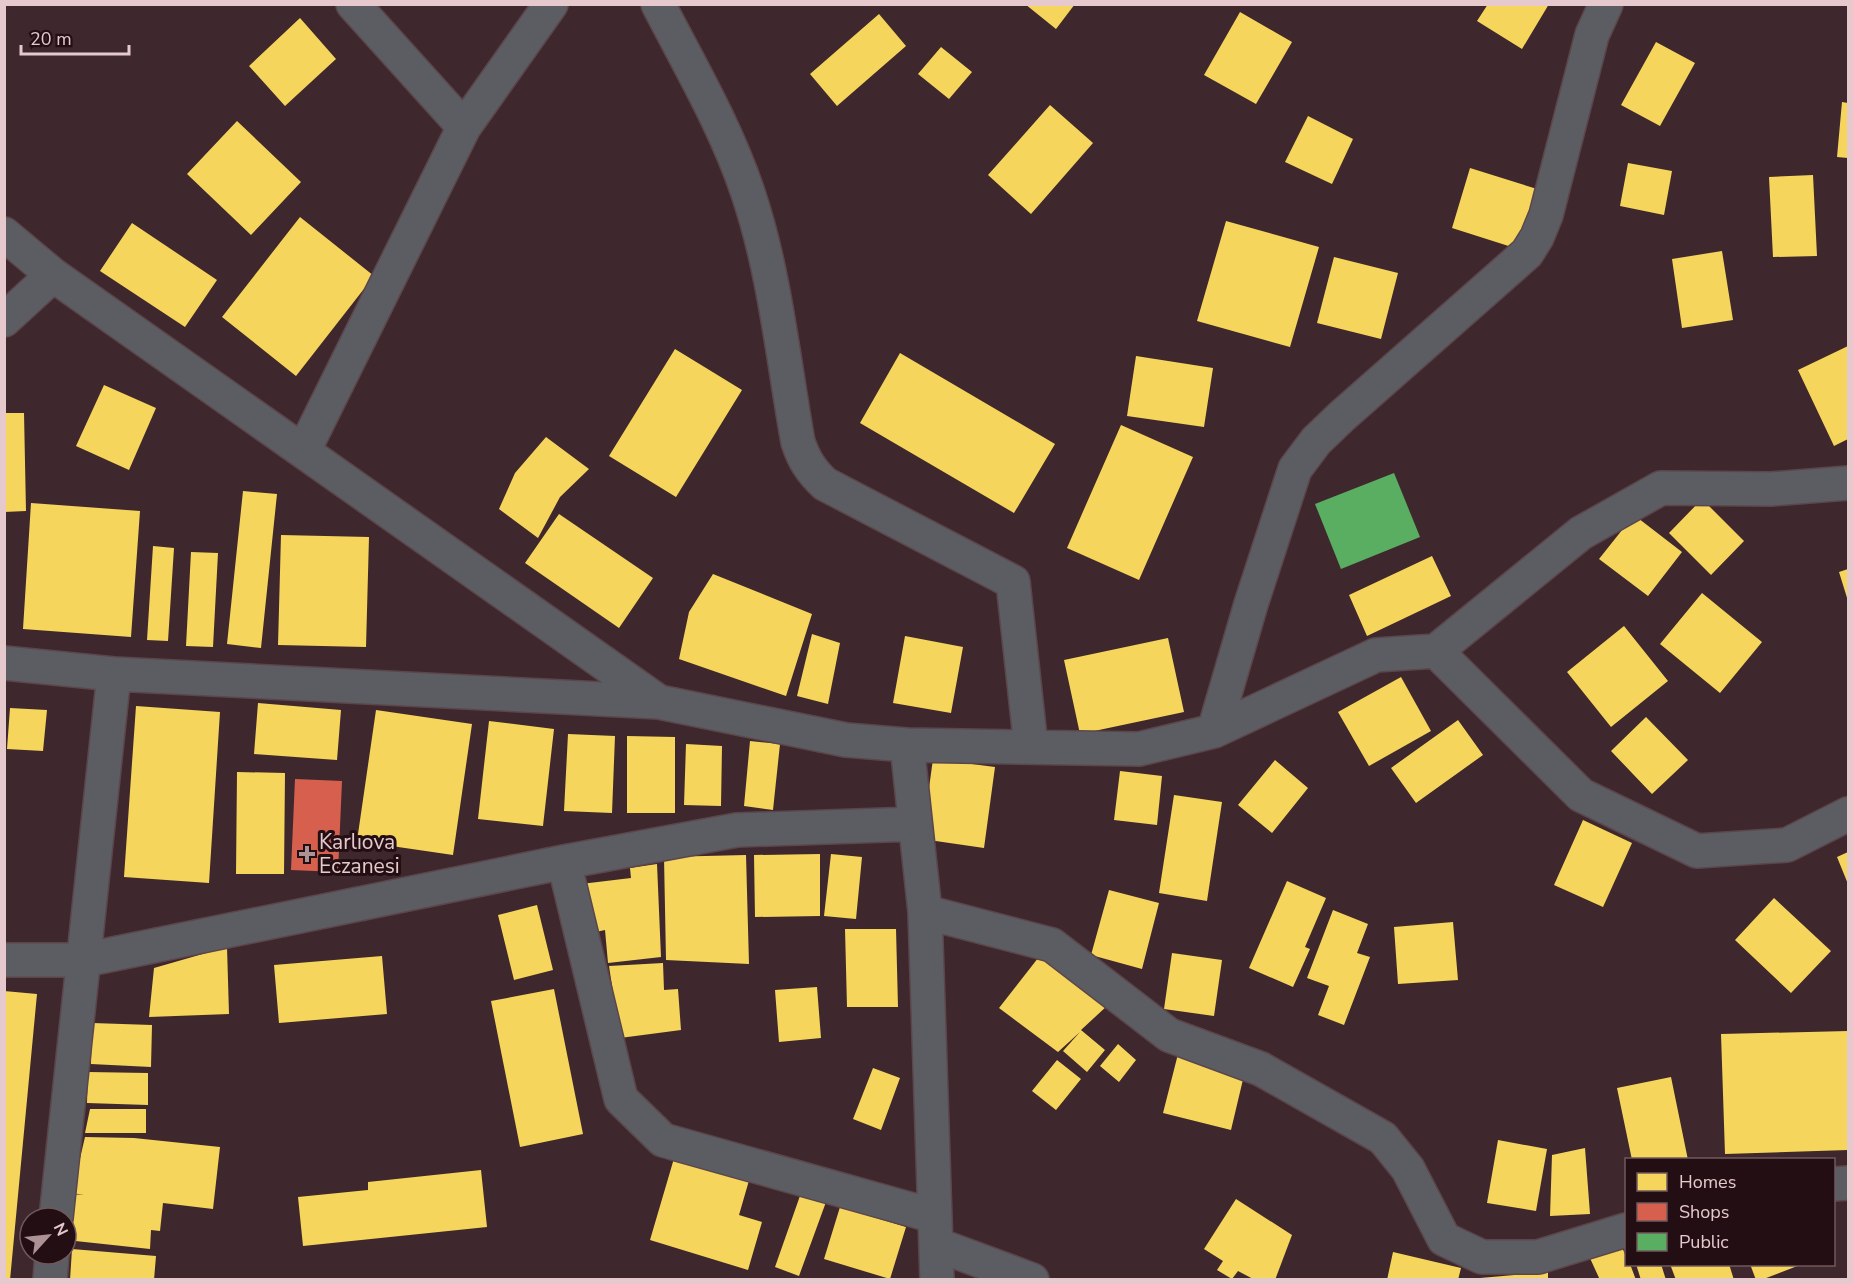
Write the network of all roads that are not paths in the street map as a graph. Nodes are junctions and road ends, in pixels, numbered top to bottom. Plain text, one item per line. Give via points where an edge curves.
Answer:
1 (353, 4) edge
2 (550, 4) edge
3 (657, 4) edge
4 (1606, 4) edge
5 (464, 127) junction
6 (4, 234) edge
7 (53, 275) junction
8 (4, 320) edge
9 (304, 450) junction
10 (1848, 483) edge
11 (1436, 651) junction
12 (4, 663) edge
13 (114, 674) junction
14 (659, 702) junction
15 (1214, 731) junction
16 (906, 745) junction
17 (1031, 747) junction
18 (1848, 814) edge
19 (915, 824) junction
20 (564, 862) junction
21 (925, 912) junction
22 (4, 960) edge
23 (84, 960) junction
24 (57, 1206) edge
25 (1625, 1230) edge
26 (936, 1231) junction
27 (938, 1280) edge
28 (1032, 1280) edge

1 - 5 street
2 - 5 street
3 - 17 street via 728,140 748,194 766,259 804,460 825,484 1012,582
4 - 15 street via 1592,35 1546,215 1527,253 1341,417 1316,441 1295,470
5 - 9 street
6 - 7 street
7 - 8 street
7 - 9 street
9 - 14 street
10 - 11 street via 1771,489 1661,489 1581,532
11 - 15 street via 1376,655
11 - 18 street via 1581,795 1697,851 1787,845
12 - 13 street
13 - 14 street
13 - 23 street
14 - 16 street via 846,740
15 - 17 street via 1139,749
16 - 17 street
16 - 19 street
19 - 20 street via 737,830
19 - 21 street
20 - 23 street
20 - 26 street via 621,1099 663,1140
21 - 25 street via 1052,945 1169,1035 1261,1069 1383,1138 1408,1169 1444,1239 1482,1257 1538,1257
21 - 26 street
22 - 23 street
23 - 24 street
26 - 27 street
26 - 28 street

